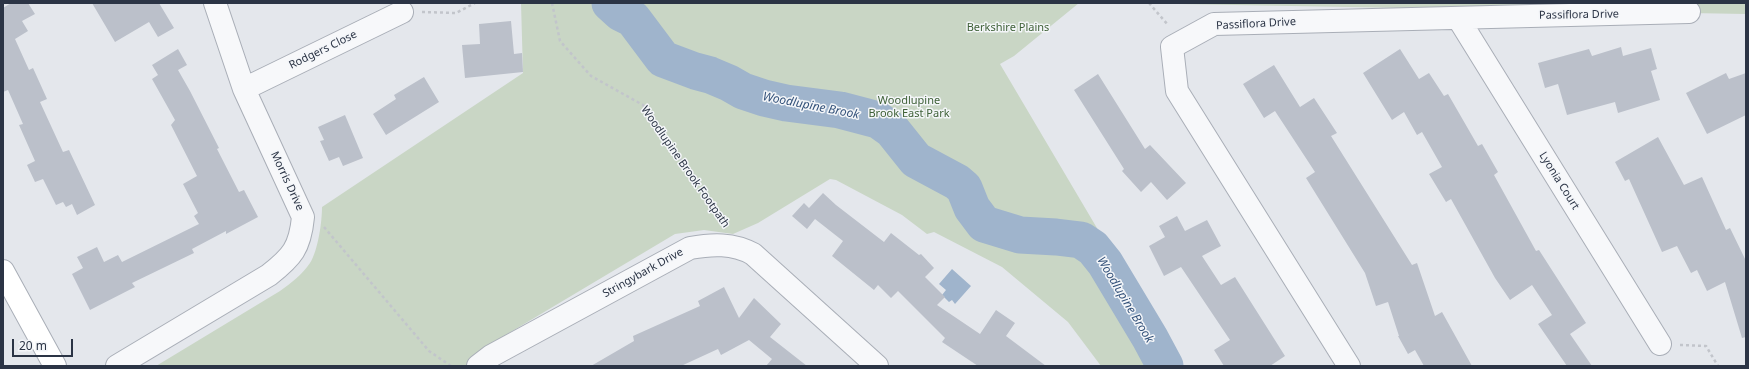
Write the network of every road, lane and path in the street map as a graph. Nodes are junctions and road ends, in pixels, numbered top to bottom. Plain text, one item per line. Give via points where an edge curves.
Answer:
1 (215, 3) edge
2 (475, 3) edge
3 (552, 3) edge
4 (1149, 3) edge
5 (402, 12) joint
6 (1689, 12) dead end
7 (1458, 18) junction
8 (1183, 41) junction
9 (244, 89) junction
10 (304, 217) junction
11 (742, 248) junction
12 (3, 271) edge
13 (1660, 344) joint
14 (55, 366) edge
15 (117, 366) edge
16 (451, 366) edge
17 (478, 366) edge
18 (877, 366) edge
19 (1349, 366) edge
20 (1718, 366) edge

1 - 9 street, Morris Drive
2 - 5 path via 456,13
3 - 11 path, Woodlupine Brook Footpath via 560,42 591,76 643,105
4 - 8 path
5 - 9 street, Rodgers Close
6 - 7 street, Passiflora Drive
7 - 8 street, Passiflora Drive via 1214,24
7 - 13 street, Lyonia Court
8 - 19 street, Passiflora Drive via 1172,47 1177,91
9 - 10 street, Morris Drive
10 - 15 street, Morris Drive via 295,250 287,261 269,276
10 - 16 path via 322,224 429,351
11 - 17 street, Stringybark Drive via 719,245 690,248 491,356
11 - 18 street, Stringybark Drive via 753,254
12 - 14 main road
13 - 20 path via 1706,346

